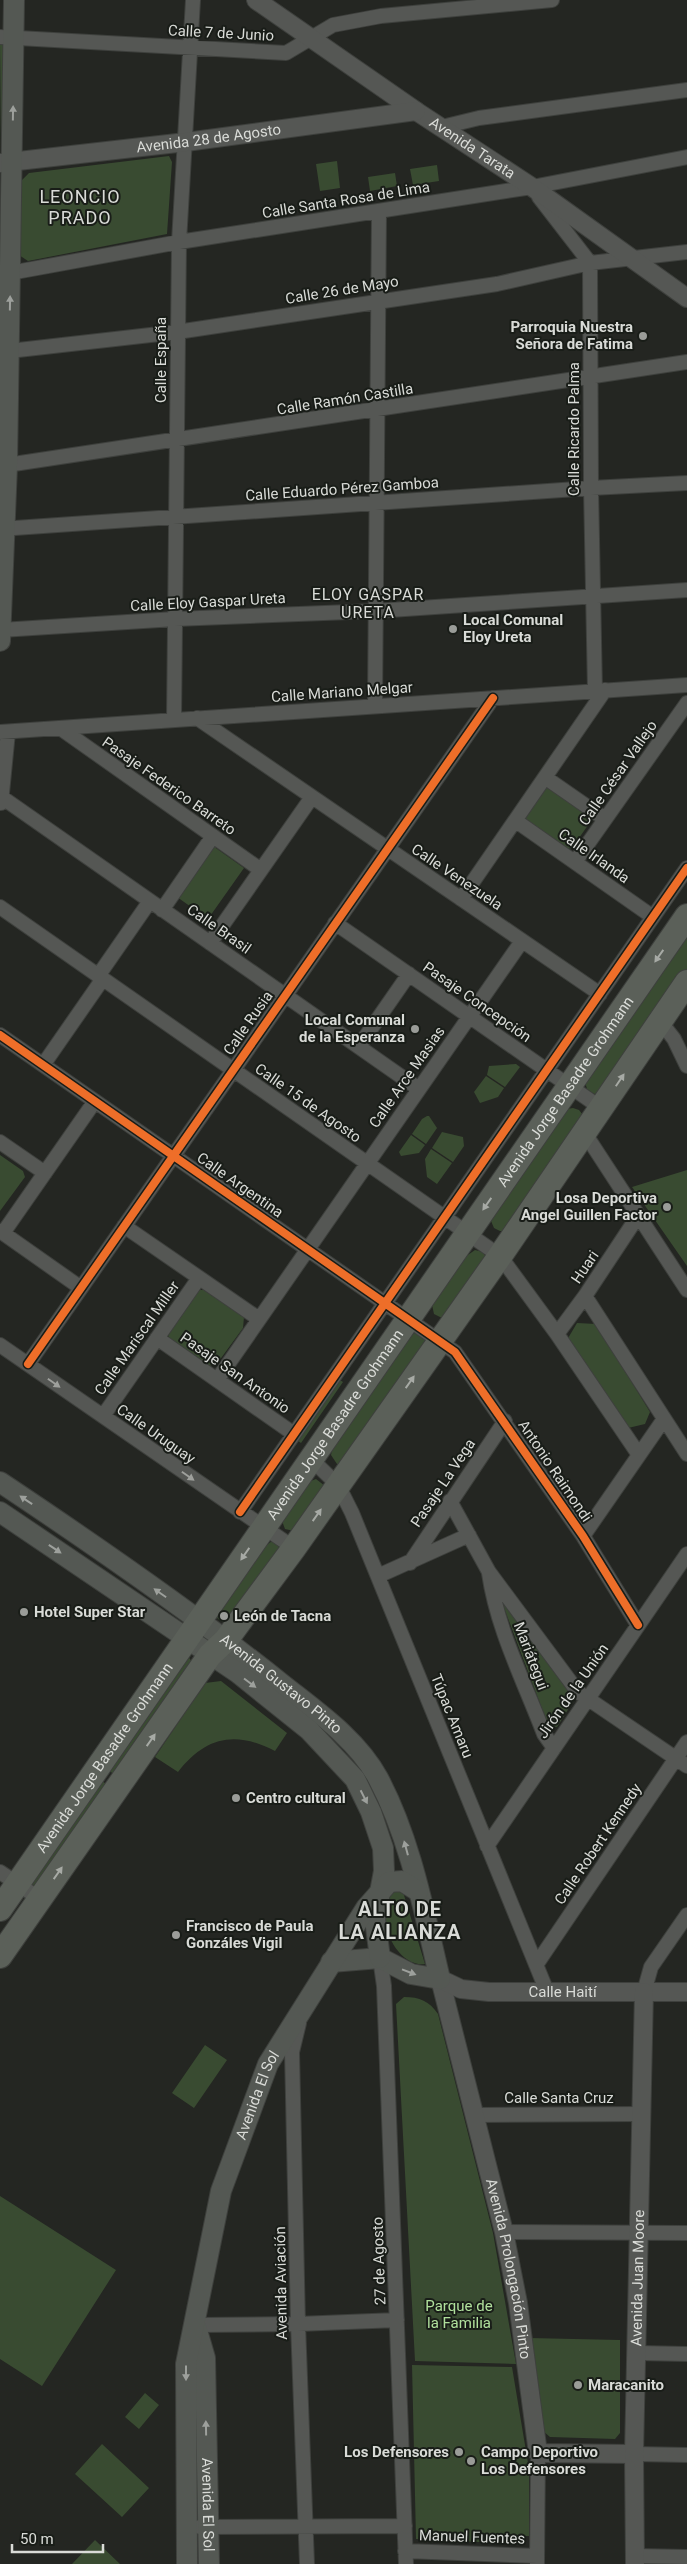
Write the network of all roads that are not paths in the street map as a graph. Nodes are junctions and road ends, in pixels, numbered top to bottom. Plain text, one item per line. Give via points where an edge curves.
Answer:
1 (14, 0) edge
2 (193, 0) edge
3 (256, 0) edge
4 (552, 0) edge
5 (7, 38) edge
6 (312, 38) junction
7 (190, 48) junction
8 (687, 90) edge
9 (416, 111) junction
10 (442, 128) junction
11 (186, 142) junction
12 (687, 157) edge
13 (6, 162) edge
14 (532, 187) junction
15 (379, 212) junction
16 (179, 242) junction
17 (687, 252) edge
18 (632, 260) junction
19 (590, 263) junction
20 (10, 273) junction
21 (687, 298) edge
22 (379, 300) junction
23 (177, 332) junction
24 (4, 352) edge
25 (687, 362) edge
26 (590, 376) junction
27 (378, 411) junction
28 (177, 440) junction
29 (7, 465) junction
30 (687, 483) edge
31 (591, 488) junction
32 (377, 503) junction
33 (174, 516) junction
34 (2, 529) edge
35 (687, 590) edge
36 (593, 598) junction
37 (376, 611) junction
38 (175, 619) junction
39 (1, 630) edge
40 (0, 641) edge
41 (687, 686) edge
42 (600, 691) junction
43 (493, 698) junction
44 (687, 703) edge
45 (375, 706) junction
46 (198, 718) junction
47 (174, 720) junction
48 (60, 728) junction
49 (4, 732) edge
50 (546, 778) junction
51 (312, 797) junction
52 (1, 800) edge
53 (605, 819) junction
54 (516, 821) junction
55 (213, 836) junction
56 (387, 848) junction
57 (575, 862) junction
58 (687, 868) edge
59 (261, 870) junction
60 (462, 899) junction
61 (150, 901) junction
62 (0, 907) edge
63 (162, 910) junction
64 (687, 916) edge
65 (653, 917) junction
66 (335, 923) junction
67 (522, 940) junction
68 (210, 943) junction
69 (408, 974) junction
70 (100, 978) junction
71 (687, 982) edge
72 (600, 994) junction
73 (285, 995) junction
74 (469, 1017) junction
75 (660, 1021) junction
76 (0, 1034) edge
77 (359, 1046) junction
78 (43, 1065) junction
79 (687, 1066) edge
80 (232, 1070) junction
81 (547, 1070) junction
82 (569, 1086) junction
83 (419, 1088) junction
84 (95, 1101) junction
85 (601, 1108) junction
86 (584, 1132) junction
87 (0, 1142) edge
88 (173, 1155) junction
89 (367, 1163) junction
90 (45, 1173) junction
91 (638, 1216) junction
92 (444, 1217) junction
93 (124, 1226) junction
94 (2, 1232) edge
95 (467, 1233) junction
96 (308, 1249) junction
97 (500, 1256) junction
98 (199, 1278) junction
99 (81, 1288) junction
100 (687, 1290) edge
101 (585, 1296) junction
102 (385, 1303) junction
103 (408, 1318) junction
104 (259, 1319) junction
105 (556, 1334) junction
106 (157, 1338) junction
107 (440, 1340) junction
108 (0, 1345) edge
109 (28, 1364) junction
110 (216, 1380) junction
111 (103, 1416) junction
112 (664, 1419) junction
113 (505, 1421) junction
114 (294, 1434) junction
115 (687, 1454) edge
116 (639, 1455) junction
117 (311, 1459) junction
118 (0, 1482) edge
119 (338, 1484) junction
120 (450, 1501) junction
121 (0, 1512) edge
122 (240, 1512) junction
123 (264, 1526) junction
124 (469, 1535) junction
125 (583, 1536) junction
126 (294, 1548) junction
127 (687, 1554) edge
128 (410, 1563) junction
129 (489, 1572) junction
130 (378, 1576) junction
131 (638, 1625) junction
132 (193, 1630) junction
133 (218, 1647) junction
134 (588, 1698) junction
135 (687, 1742) edge
136 (554, 1748) junction
137 (682, 1762) edge
138 (96, 1770) junction
139 (118, 1786) junction
140 (487, 1846) junction
141 (9, 1878) edge
142 (418, 1891) junction
143 (379, 1892) junction
144 (40, 1899) junction
145 (0, 1909) edge
146 (687, 1915) edge
147 (0, 1956) edge
148 (380, 1958) junction
149 (331, 1962) junction
150 (536, 1965) junction
151 (440, 1979) junction
152 (644, 1992) junction
153 (687, 1992) edge
154 (548, 1994) junction
155 (304, 2004) junction
156 (641, 2114) junction
157 (476, 2115) junction
158 (504, 2232) junction
159 (687, 2233) edge
160 (639, 2234) junction
161 (398, 2320) junction
162 (298, 2324) junction
163 (196, 2325) junction
164 (638, 2353) junction
165 (687, 2354) edge
166 (538, 2453) junction
167 (634, 2454) junction
168 (687, 2455) edge
169 (405, 2526) junction
170 (208, 2527) junction
171 (186, 2528) junction
172 (306, 2528) junction
173 (687, 2557) edge
174 (406, 2558) edge
175 (537, 2560) edge
176 (635, 2560) edge
177 (187, 2564) edge
178 (209, 2564) edge
179 (307, 2564) edge

1 - 5 main road
2 - 7 street, Calle España
3 - 6 street, Avenida Tarata
4 - 6 street, Calle 7 de Junio via 381,16 333,25
5 - 7 street, Calle 7 de Junio
13 -> 5 main road
6 - 7 street, Calle 7 de Junio via 286,53
6 - 9 street, Avenida Tarata
7 - 11 street, Calle España
8 - 10 street via 479,118
9 - 10 street, Avenida Tarata
9 - 11 street, Avenida 28 de Agosto
10 - 14 street, Avenida Tarata
11 - 13 street, Avenida 28 de Agosto
11 - 16 street, Calle España
12 - 14 street, Calle Santa Rosa de Lima
13 - 20 main road
14 - 15 street, Calle Santa Rosa de Lima
14 - 18 street, Avenida Tarata
14 - 19 street
15 - 16 street, Calle Santa Rosa de Lima
15 - 22 street
16 - 20 street, Calle Santa Rosa de Lima
16 - 23 street, Calle España
17 - 18 street, Calle 26 de Mayo
18 - 19 street, Calle 26 de Mayo
18 - 21 street, Avenida Tarata
19 - 22 street, Calle 26 de Mayo via 497,284
19 - 26 street, Calle Ricardo Palma
24 -> 20 main road
22 - 23 street, Calle 26 de Mayo
22 - 27 street
23 - 24 street, Calle 26 de Mayo
23 - 28 street, Calle España
24 - 29 main road
25 - 26 street, Calle Ramón Castilla
26 - 27 street, Calle Ramón Castilla
26 - 31 street, Calle Ricardo Palma
27 - 28 street, Calle Ramón Castilla
27 - 32 street
28 - 29 street, Calle Ramón Castilla
28 - 33 street, Calle España
29 - 34 main road
30 - 31 street, Calle Eduardo Pérez Gamboa
31 - 32 street, Calle Eduardo Pérez Gamboa
31 - 36 street, Calle Ricardo Palma
32 - 33 street, Calle Eduardo Pérez Gamboa
32 - 37 street
33 - 34 street, Calle Eduardo Pérez Gamboa
33 - 38 street, Calle España
34 - 39 main road
35 - 36 street, Calle Eloy Gaspar Ureta
36 - 37 street, Calle Eloy Gaspar Ureta
36 - 42 street, Calle Ricardo Palma
37 - 38 street, Calle Eloy Gaspar Ureta
37 - 45 street
38 - 39 street, Calle Eloy Gaspar Ureta
38 - 47 street, Calle España
39 - 40 main road
41 - 42 street, Calle Mariano Melgar
42 - 43 street, Calle Mariano Melgar
42 - 50 street
43 - 45 street, Calle Mariano Melgar
43 - 56 street, Calle Rusia
44 - 53 street, Calle César Vallejo
45 - 46 street, Calle Mariano Melgar
46 - 47 street, Calle Mariano Melgar
46 - 51 street, Calle Venezuela
47 - 48 street, Calle Mariano Melgar
48 - 49 street, Calle Mariano Melgar
48 - 55 street, Pasaje Federico Barreto
49 - 52 street
50 - 53 street
50 - 54 street
51 - 56 street, Calle Venezuela
51 - 59 street
52 - 61 street, Calle Brasil
53 - 57 street, Calle César Vallejo
54 - 57 street, Calle Irlanda
54 - 60 street
55 - 59 street, Pasaje Federico Barreto
55 - 63 street
56 - 60 street, Calle Venezuela
56 - 66 street, Calle Rusia
57 - 65 street, Calle Irlanda
58 - 65 street
59 - 68 street
60 - 67 street, Calle Venezuela
61 - 63 street, Calle Brasil
61 - 70 street
62 - 70 street, Calle 15 de Agosto
63 - 68 street, Calle Brasil
64 -> 82 highway, Avenida Jorge Basadre Grohmann
65 - 72 street
66 - 69 street, Pasaje Concepción
66 - 73 street, Calle Rusia
67 - 72 street, Calle Venezuela
67 - 74 street, Calle Arce Masias
68 - 73 street, Calle Brasil
69 - 74 street, Pasaje Concepción
69 - 77 street
70 - 78 street
70 - 80 street, Calle 15 de Agosto
71 - 75 highway, Avenida Jorge Basadre Grohmann
72 - 81 street
73 - 77 street, Calle Brasil
73 - 80 street, Calle Rusia
74 - 81 street, Pasaje Concepción
74 - 83 street, Calle Arce Masias
75 - 79 street via 674,1038
85 -> 75 highway, Avenida Jorge Basadre Grohmann
76 - 78 street, Calle Argentina
77 - 83 street, Calle Brasil
78 - 84 street, Calle Argentina
80 - 88 street, Calle Rusia
80 - 89 street, Calle 15 de Agosto
81 - 82 street, Pasaje Concepción
81 - 92 street
82 - 85 street, Pasaje Concepción
82 -> 95 highway, Avenida Jorge Basadre Grohmann
83 - 89 street, Calle Arce Masias
84 - 88 street, Calle Argentina
84 - 90 street
85 - 86 highway, Avenida Jorge Basadre Grohmann
86 - 91 street
86 - 97 highway, Avenida Jorge Basadre Grohmann
87 - 90 street
88 - 93 street, Calle Rusia
88 - 96 street, Calle Argentina
89 - 92 street, Calle 15 de Agosto
89 - 96 street, Calle Arce Masias
90 - 94 street
91 - 100 street
91 - 101 street, Huari
92 - 95 street, Calle 15 de Agosto
92 - 102 street
93 - 98 street
93 - 99 street, Calle Rusia
94 - 99 street
95 - 97 street, Calle 15 de Agosto
95 - 103 highway, Avenida Jorge Basadre Grohmann
96 - 102 street, Calle Argentina
96 - 104 street, Calle Arce Masias
97 - 105 street, Calle 15 de Agosto
97 - 107 highway, Avenida Jorge Basadre Grohmann
98 - 104 street
98 - 106 street, Calle Mariscal Miller
99 - 109 street, Calle Rusia
101 - 105 street, Huari
101 - 112 street
102 - 103 street, Calle Argentina
102 - 114 street
103 - 107 street, Calle Argentina
103 - 117 highway, Avenida Jorge Basadre Grohmann
104 - 110 street, Calle Arce Masias
105 - 116 street, Calle 15 de Agosto
106 - 110 street, Pasaje San Antonio
106 - 111 street, Calle Mariscal Miller
107 - 113 street, Antonio Raimondi via 455,1352
119 -> 107 highway, Avenida Jorge Basadre Grohmann
108 - 109 street, Calle Uruguay
109 -> 111 street, Calle Uruguay
110 - 114 street, Pasaje San Antonio
111 -> 122 street, Calle Uruguay
112 - 115 street
112 - 116 street
113 - 120 street, Pasaje La Vega
113 - 125 street, Antonio Raimondi
114 - 122 street
116 - 125 street
117 - 119 street, Túpac Amaru
117 - 123 highway, Avenida Jorge Basadre Grohmann
132 -> 118 main road, Avenida Gustavo Pinto
126 -> 119 highway, Avenida Jorge Basadre Grohmann
119 - 130 street, Túpac Amaru
120 - 124 street
120 - 128 street, Pasaje La Vega
121 -> 132 main road, Avenida Gustavo Pinto
122 - 123 street, Calle Uruguay
123 - 126 street, Calle Uruguay
123 -> 132 highway, Avenida Jorge Basadre Grohmann
124 - 128 street
124 - 129 street
125 - 131 street, Antonio Raimondi
126 - 133 highway, Avenida Jorge Basadre Grohmann
127 - 131 street, Jirón de la Unión
128 - 130 street
129 - 134 street via 578,1692
129 - 136 street, Mariátegui via 492,1598 504,1634 544,1734
130 - 140 street, Túpac Amaru
131 - 134 street, Jirón de la Unión
132 - 133 main road, Avenida Gustavo Pinto
132 - 138 highway, Avenida Jorge Basadre Grohmann
139 -> 133 highway, Avenida Jorge Basadre Grohmann
142 -> 133 main road, Avenida Gustavo Pinto via 401,1829 378,1777 355,1746 318,1713
133 -> 143 main road, Avenida Gustavo Pinto via 309,1730 355,1779 383,1848 384,1871
134 - 136 street, Jirón de la Unión
134 - 137 street
135 - 137 street, Calle Robert Kennedy
136 - 140 street, Jirón de la Unión
137 - 150 street, Calle Robert Kennedy
138 - 139 highway
138 - 141 highway, Avenida Jorge Basadre Grohmann
144 -> 139 highway, Avenida Jorge Basadre Grohmann
140 - 150 street, Túpac Amaru
141 - 144 street
141 - 145 highway, Avenida Jorge Basadre Grohmann
142 - 143 main road via 395,1880
142 - 151 main road, Avenida Gustavo Pinto
143 - 148 main road, Avenida Gustavo Pinto via 375,1919
143 - 149 main road, Avenida El Sol
144 - 147 highway, Avenida Jorge Basadre Grohmann
146 - 152 street via 651,1967
148 - 149 main road
148 -> 151 main road via 411,1974
148 - 161 street, 27 de Agosto via 384,1986
149 - 155 main road, Avenida El Sol
150 - 154 street, Túpac Amaru
151 - 154 street, Calle Haití via 461,1990
151 - 157 street, Avenida Prolongación Pinto
152 - 153 street, Calle Haití
152 - 154 street, Calle Haití
152 - 156 street, Avenida Juan Moore
155 - 162 street, Avenida Aviación via 292,2052
155 - 163 main road, Avenida El Sol via 268,2064 231,2160 213,2225
156 - 157 street, Calle Santa Cruz
156 - 160 street, Avenida Juan Moore
157 - 158 street, Avenida Prolongación Pinto
158 - 160 street
158 - 166 street, Avenida Prolongación Pinto via 518,2303
159 - 160 street
160 - 164 street, Avenida Juan Moore
161 - 162 street
161 - 169 street, 27 de Agosto
162 - 163 street
162 - 172 street, Avenida Aviación
170 -> 163 main road, Avenida El Sol via 205,2358
163 -> 171 main road, Avenida El Sol via 186,2364
164 - 165 street
164 - 167 street, Avenida Juan Moore
166 - 167 street
166 - 175 street, Avenida Prolongación Pinto
167 - 168 street
167 - 176 street, Avenida Juan Moore
169 - 172 street
169 - 174 street, 27 de Agosto
170 - 171 street
170 - 172 street
170 - 178 main road, Avenida El Sol
171 - 177 main road, Avenida El Sol
172 - 179 street, Avenida Aviación
173 - 176 street
174 - 175 street, Manuel Fuentes

